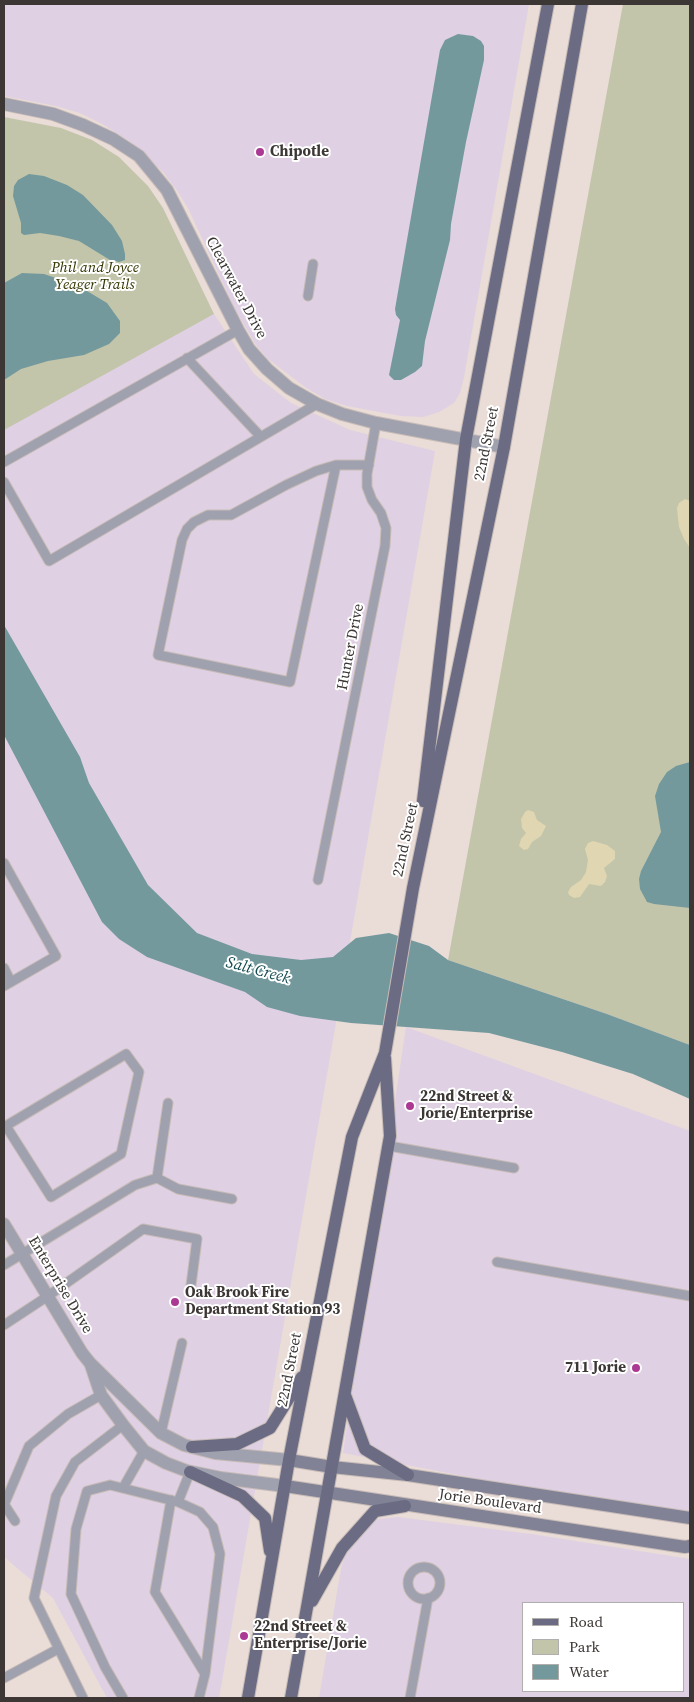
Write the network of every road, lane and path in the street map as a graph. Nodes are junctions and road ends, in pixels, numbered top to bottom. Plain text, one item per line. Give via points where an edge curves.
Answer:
1 (548, 4) edge
2 (582, 4) edge
3 (4, 104) edge
4 (313, 264) dead end
5 (308, 296) dead end
6 (238, 330) junction
7 (187, 358) junction
8 (317, 404) junction
9 (376, 423) junction
10 (261, 437) junction
11 (466, 439) junction
12 (504, 447) junction
13 (4, 462) edge
14 (336, 465) junction
15 (369, 465) junction
16 (4, 482) edge
17 (4, 864) edge
18 (318, 880) dead end
19 (413, 888) junction
20 (4, 968) edge
21 (7, 984) edge
22 (385, 1054) junction
23 (168, 1103) dead end
24 (5, 1127) edge
25 (389, 1146) junction
26 (514, 1168) dead end
27 (157, 1178) junction
28 (232, 1199) dead end
29 (4, 1224) edge
30 (22, 1253) junction
31 (497, 1262) dead end
32 (4, 1265) edge
33 (191, 1285) dead end
34 (48, 1296) junction
35 (690, 1296) edge
36 (4, 1325) edge
37 (182, 1343) dead end
38 (90, 1363) junction
39 (306, 1371) junction
40 (101, 1395) junction
41 (345, 1396) junction
42 (123, 1425) junction
43 (161, 1432) junction
44 (192, 1447) junction
45 (144, 1450) junction
46 (290, 1460) junction
47 (332, 1467) junction
48 (190, 1472) junction
49 (408, 1475) junction
50 (285, 1486) junction
51 (123, 1488) junction
52 (328, 1493) junction
53 (175, 1501) junction
54 (4, 1505) edge
55 (405, 1506) junction
56 (690, 1518) edge
57 (15, 1521) dead end
58 (690, 1546) edge
59 (272, 1563) junction
60 (428, 1598) dead end
61 (307, 1609) junction
62 (58, 1649) junction
63 (205, 1674) junction
64 (4, 1678) edge
65 (83, 1698) edge
66 (123, 1698) edge
67 (199, 1698) edge
68 (248, 1698) edge
69 (291, 1698) edge
70 (410, 1698) edge

1 - 11 main road, 22nd Street
2 - 12 main road, 22nd Street
3 - 6 street, Clearwater Drive via 53,114 83,125 113,139 138,156 167,190
4 - 5 lane
6 - 7 lane
6 - 8 street, Clearwater Drive via 249,349 267,369 289,388
7 - 10 lane
7 - 13 lane
8 - 9 street, Clearwater Drive
8 - 10 lane
9 - 11 street, Clearwater Drive
9 - 15 lane, Hunter Drive
10 - 16 lane via 49,561
11 - 12 street, Clearwater Drive
11 - 19 main road, 22nd Street
12 - 19 main road, 22nd Street
14 - 14 lane via 286,485 232,514 208,515 187,529 158,655 290,682
14 - 15 lane
15 - 18 lane, Hunter Drive via 367,487 386,528 385,546
17 - 21 lane via 56,956
19 - 22 main road, 22nd Street
20 - 21 lane
22 - 25 main road, 22nd Street
22 - 39 main road, 22nd Street via 352,1137
23 - 27 lane
24 - 24 lane via 126,1054 139,1072 121,1154 51,1197
25 - 26 lane
25 - 41 main road, 22nd Street
27 - 28 lane via 178,1189
27 - 30 lane via 135,1185
29 - 30 street, Enterprise Drive
30 - 32 lane
30 - 34 street, Enterprise Drive
31 - 35 lane
33 - 34 lane via 197,1239 143,1229
34 - 36 lane
34 - 38 street, Enterprise Drive
37 - 43 lane
38 - 40 street, Enterprise Drive
38 - 43 street, Enterprise Drive
39 - 44 main road via 270,1428 237,1444
39 - 46 main road, 22nd Street
40 - 42 street, Enterprise Drive
40 - 54 lane via 68,1414 29,1446
41 - 47 main road, 22nd Street
41 - 49 main road via 365,1449
42 - 45 street, Enterprise Drive
42 - 62 lane via 75,1462 56,1496 34,1598
43 - 44 street, Enterprise Drive
44 - 46 street, Enterprise Drive via 215,1453
45 - 48 street, Enterprise Drive
45 - 51 lane
46 - 47 main road, Jorie Boulevard
46 - 50 main road, 22nd Street
47 - 49 main road, Jorie Boulevard
47 - 52 main road, 22nd Street
48 - 50 street, Enterprise Drive
48 - 53 lane
48 - 59 main road via 242,1496 265,1518
49 - 56 main road, Jorie Boulevard
50 - 52 main road, Jorie Boulevard
50 - 59 main road, 22nd Street
51 - 53 lane
51 - 66 lane via 110,1485 87,1491 76,1529 71,1594
52 - 55 main road, Jorie Boulevard
52 - 61 main road, 22nd Street
53 - 63 lane via 155,1592
53 - 63 lane via 200,1512 213,1527 220,1554
54 - 57 lane
55 - 58 main road, Jorie Boulevard
55 - 61 main road via 375,1511 342,1548
59 - 68 main road, 22nd Street
60 - 70 lane
61 - 69 main road, 22nd Street
62 - 64 lane
62 - 65 lane
63 - 67 lane

